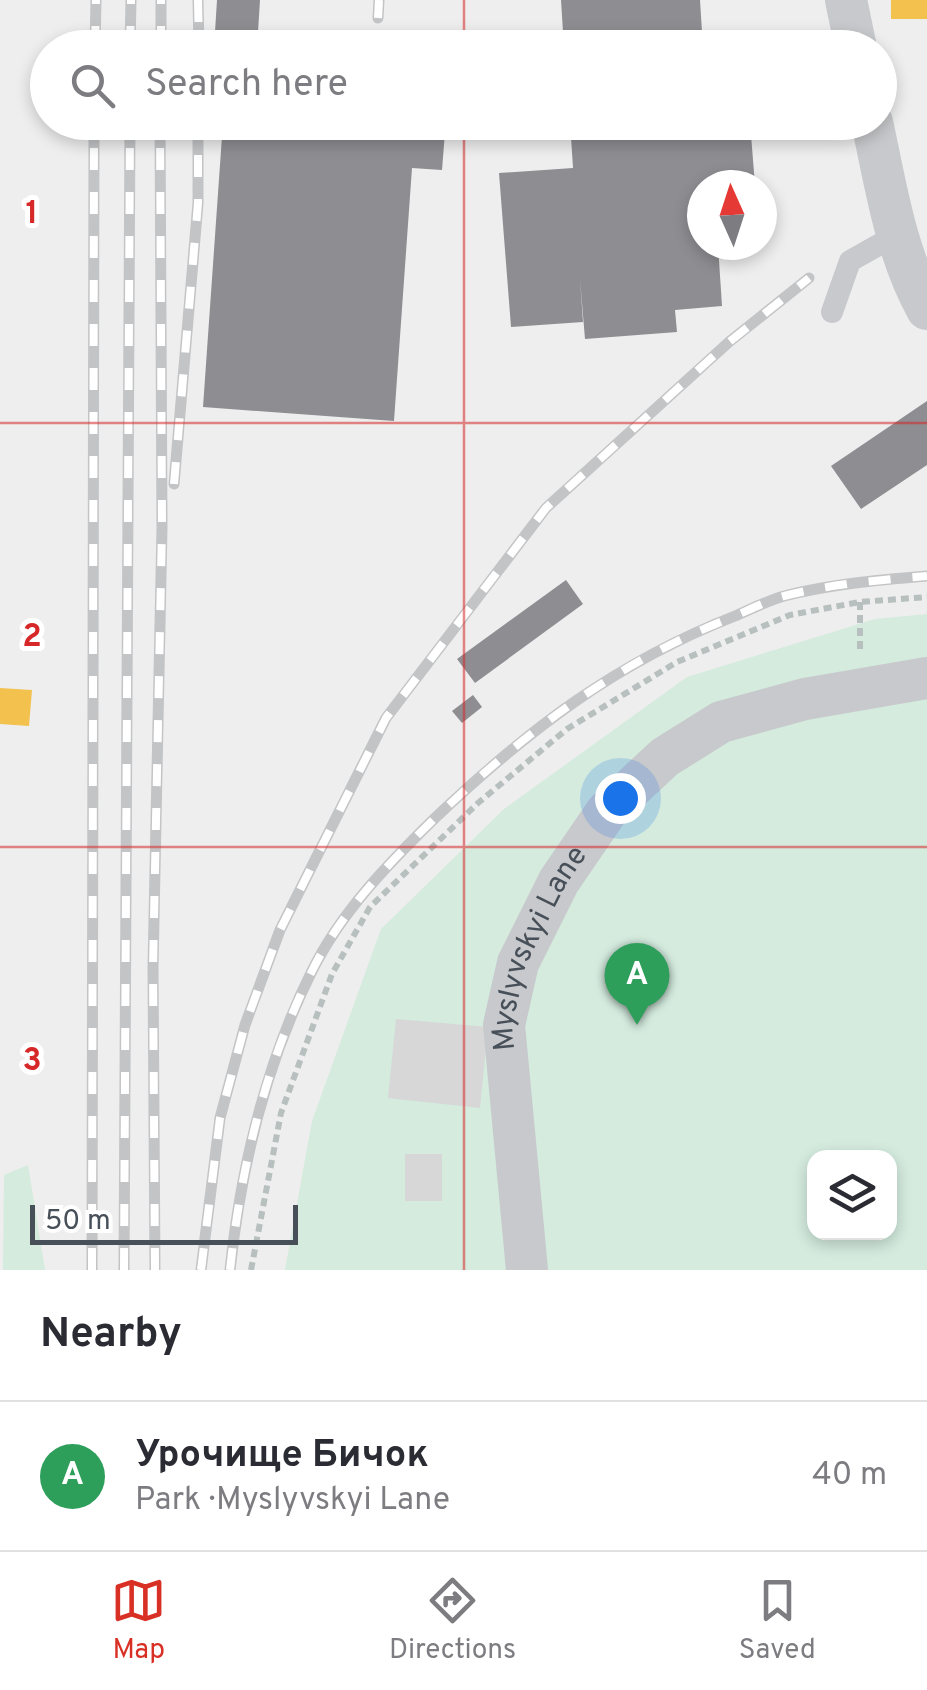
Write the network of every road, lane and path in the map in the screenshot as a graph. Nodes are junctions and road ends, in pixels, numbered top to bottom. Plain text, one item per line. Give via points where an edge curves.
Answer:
1 (846, 0) edge
2 (852, 30) edge
3 (876, 140) edge
4 (896, 234) junction
5 (927, 308) edge
6 (832, 312) dead end
7 (927, 597) edge
8 (860, 602) junction
9 (927, 678) edge
10 (860, 688) junction
11 (251, 1270) edge
12 (527, 1270) edge

1 - 2 street
3 - 4 street
4 - 5 street
4 - 6 lane via 850,261
7 - 8 path
8 - 10 path
8 - 11 path via 790,616 678,662 568,729 478,803 370,907 332,974 281,1113
9 - 10 street, Myslyvskyi Lane
10 - 12 street, Myslyvskyi Lane via 721,722 664,757 607,812 558,881 518,963 504,1025

